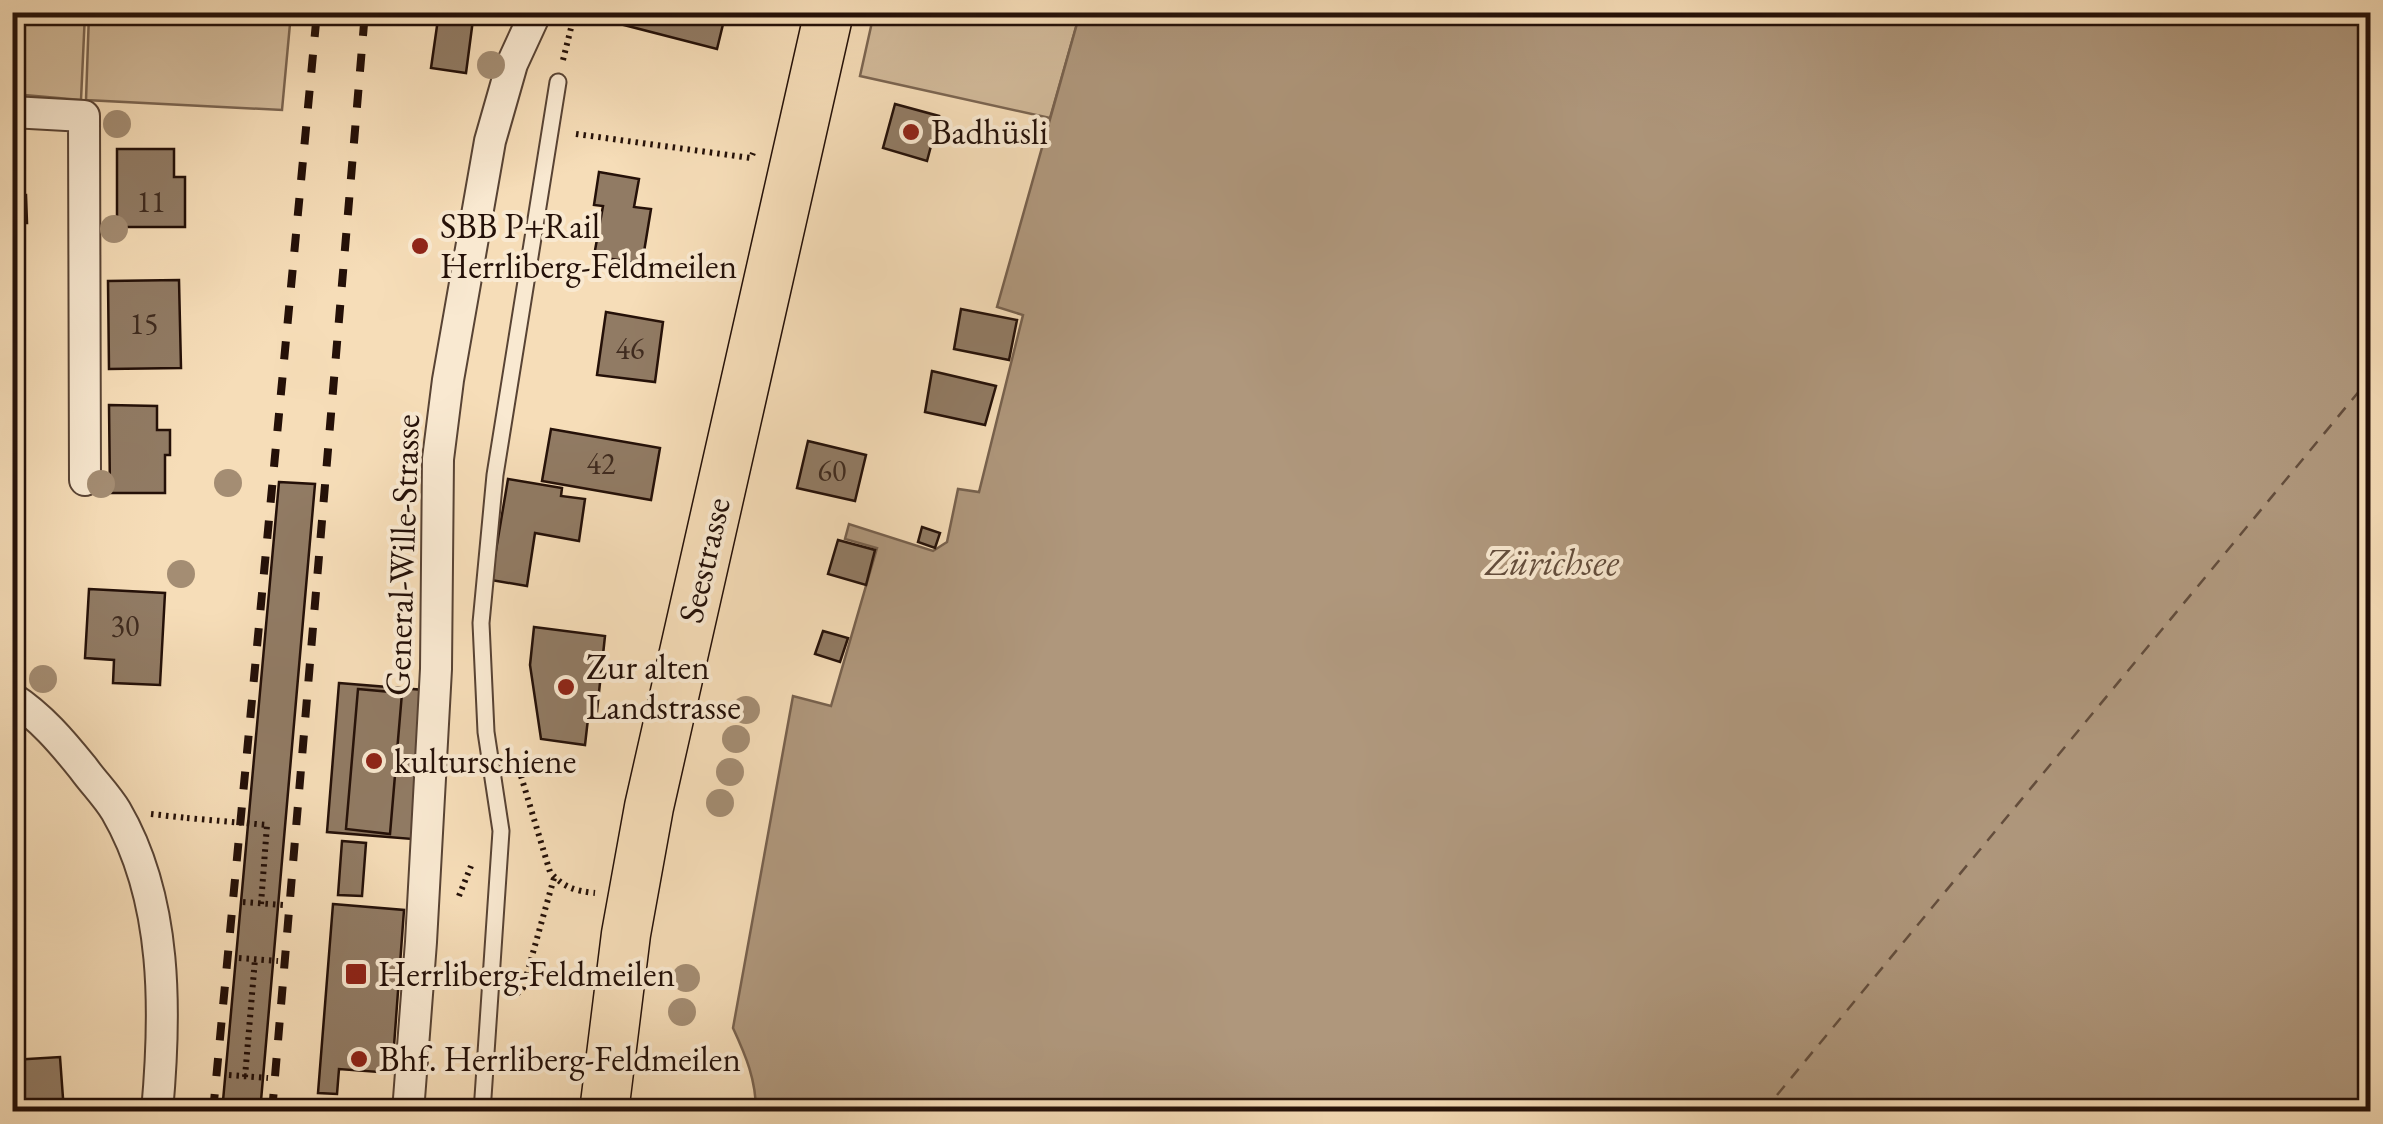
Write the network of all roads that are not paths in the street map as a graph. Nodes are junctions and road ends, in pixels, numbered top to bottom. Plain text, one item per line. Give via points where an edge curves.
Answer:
1 (536, 12) edge
2 (828, 12) edge
3 (558, 82) road end
4 (12, 112) edge
5 (85, 480) dead end
6 (12, 698) edge
7 (157, 1112) edge
8 (408, 1112) edge
9 (482, 1112) edge
10 (604, 1112) edge

1 - 8 street, General-Wille-Strasse via 512,64 490,141 438,459 436,669
2 - 10 main road, Seestrasse via 649,807
3 - 9 lane via 495,475 480,622 501,832
4 - 5 street via 84,116
6 - 7 street via 58,736 93,781 116,811 139,863 158,952 163,1040

